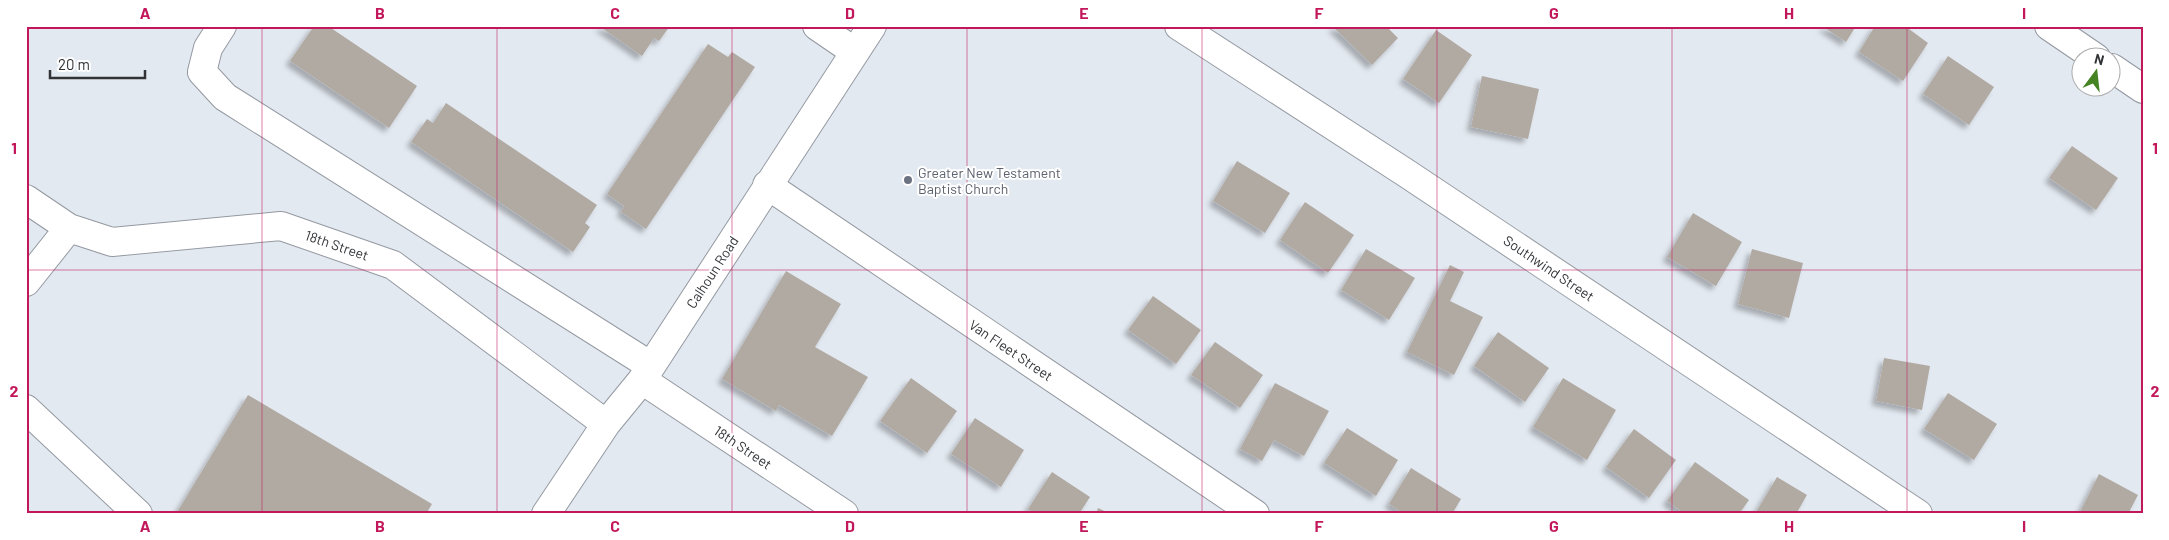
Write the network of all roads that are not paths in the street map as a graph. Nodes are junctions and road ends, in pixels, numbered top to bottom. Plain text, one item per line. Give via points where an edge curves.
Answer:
1 (222, 26) edge
2 (817, 26) edge
3 (872, 26) edge
4 (1179, 26) edge
5 (2049, 26) edge
6 (2081, 48) edge
7 (855, 52) junction
8 (2122, 75) edge
9 (2143, 89) edge
10 (767, 186) junction
11 (26, 199) edge
12 (69, 228) junction
13 (26, 282) edge
14 (647, 373) junction
15 (26, 409) edge
16 (606, 424) junction
17 (138, 514) edge
18 (546, 514) edge
19 (844, 514) edge
20 (1255, 514) edge
21 (1918, 514) edge

1 - 14 street, 18th Street via 208,48 202,72 225,97
2 - 7 street
3 - 7 street, Calhoun Road
4 - 21 street, Southwind Street
5 - 6 street
7 - 10 street, Calhoun Road
8 - 9 street
10 - 14 street, Calhoun Road
10 - 20 street, Van Fleet Street
11 - 12 street, 18th Street
12 - 13 street
12 - 16 street, 18th Street via 112,242 281,226 393,265
14 - 16 street, Calhoun Road
14 - 19 street, 18th Street
15 - 17 street
16 - 18 street, Calhoun Road

